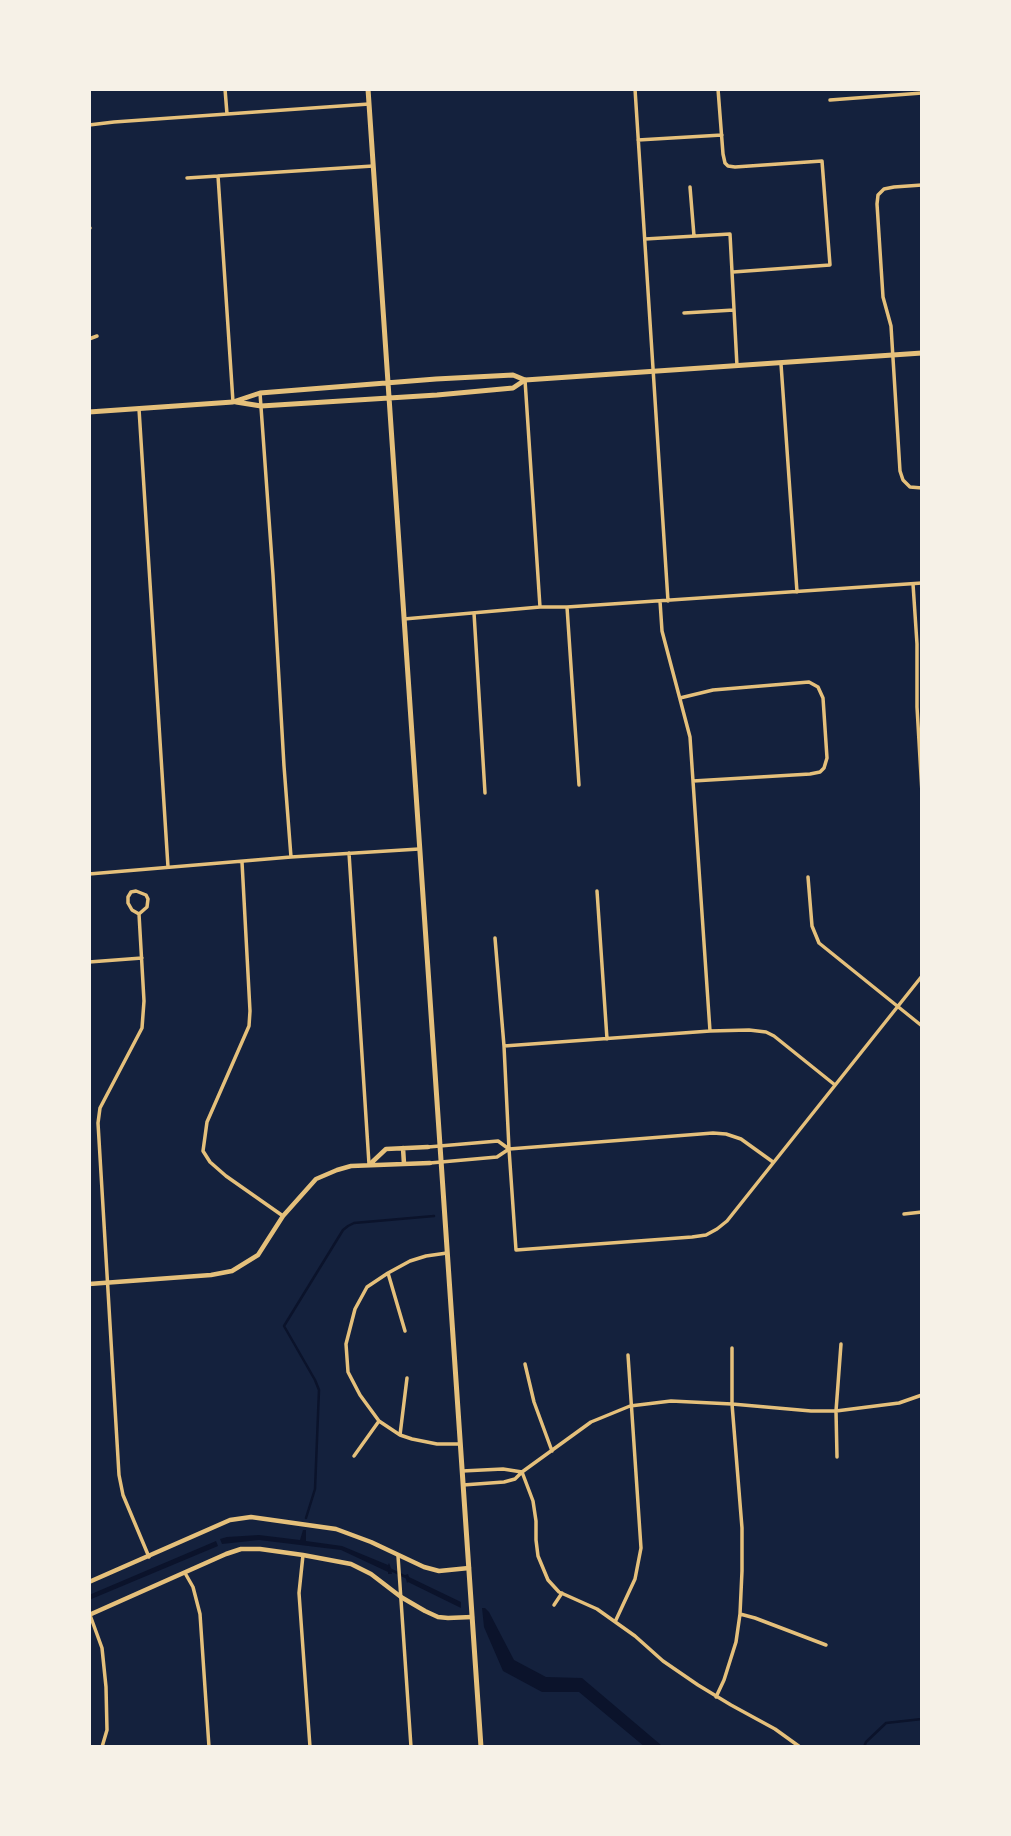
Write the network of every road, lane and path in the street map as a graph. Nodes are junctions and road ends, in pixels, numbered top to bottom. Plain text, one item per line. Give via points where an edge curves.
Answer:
1 (225, 89) edge
2 (368, 89) edge
3 (635, 89) edge
4 (718, 89) edge
5 (881, 89) edge
6 (922, 93) edge
7 (881, 96) junction
8 (830, 100) dead end
9 (369, 104) junction
10 (227, 114) junction
11 (89, 125) edge
12 (722, 135) junction
13 (638, 140) junction
14 (373, 166) junction
15 (218, 176) junction
16 (187, 178) dead end
17 (922, 185) edge
18 (690, 187) dead end
19 (694, 236) junction
20 (645, 239) junction
21 (733, 272) junction
22 (734, 310) junction
23 (684, 313) dead end
24 (97, 336) dead end
25 (89, 339) edge
26 (922, 353) edge
27 (892, 355) junction
28 (780, 363) junction
29 (737, 366) junction
30 (653, 372) junction
31 (525, 380) junction
32 (389, 383) junction
33 (260, 393) junction
34 (390, 398) junction
35 (233, 402) junction
36 (261, 406) junction
37 (139, 409) junction
38 (89, 412) edge
39 (922, 488) edge
40 (922, 583) edge
41 (913, 584) junction
42 (797, 592) junction
43 (660, 601) junction
44 (668, 601) junction
45 (540, 607) junction
46 (567, 607) junction
47 (474, 613) junction
48 (404, 619) junction
49 (919, 674) edge
50 (680, 698) junction
51 (921, 767) edge
52 (693, 781) junction
53 (579, 785) dead end
54 (485, 793) dead end
55 (922, 793) edge
56 (420, 849) junction
57 (349, 853) junction
58 (291, 857) junction
59 (242, 862) junction
60 (168, 867) junction
61 (89, 874) edge
62 (808, 877) dead end
63 (597, 891) dead end
64 (139, 914) junction
65 (495, 938) dead end
66 (142, 958) junction
67 (89, 962) edge
68 (922, 976) edge
69 (898, 1007) junction
70 (922, 1026) edge
71 (710, 1031) junction
72 (607, 1039) junction
73 (504, 1046) junction
74 (835, 1085) junction
75 (440, 1146) junction
76 (428, 1147) joint
77 (403, 1148) junction
78 (509, 1149) junction
79 (441, 1162) junction
80 (773, 1162) junction
81 (430, 1163) joint
82 (404, 1164) junction
83 (369, 1166) junction
84 (922, 1212) edge
85 (904, 1213) dead end
86 (283, 1216) junction
87 (447, 1254) junction
88 (388, 1273) junction
89 (107, 1282) junction
90 (89, 1283) edge
91 (405, 1331) dead end
92 (841, 1344) dead end
93 (732, 1349) dead end
94 (628, 1355) dead end
95 (525, 1364) dead end
96 (407, 1378) dead end
97 (922, 1395) edge
98 (732, 1404) junction
99 (630, 1406) junction
100 (835, 1411) junction
101 (379, 1421) junction
102 (400, 1435) junction
103 (460, 1444) junction
104 (552, 1451) junction
105 (354, 1456) dead end
106 (837, 1457) dead end
107 (462, 1471) junction
108 (522, 1472) junction
109 (463, 1485) junction
110 (303, 1555) junction
111 (398, 1556) junction
112 (149, 1557) junction
113 (469, 1568) junction
114 (185, 1573) junction
115 (89, 1582) edge
116 (562, 1593) junction
117 (401, 1597) junction
118 (554, 1605) dead end
119 (740, 1614) junction
120 (89, 1615) edge
121 (472, 1617) junction
122 (615, 1622) junction
123 (826, 1645) dead end
124 (716, 1697) junction
125 (103, 1747) edge
126 (209, 1747) edge
127 (310, 1747) edge
128 (411, 1747) edge
129 (481, 1747) edge
130 (800, 1747) edge

1 - 10 street
2 - 9 main road
3 - 13 street
4 - 12 street
5 - 7 street
6 - 7 street
7 - 8 street
9 - 10 street
9 - 14 main road
10 - 11 street
12 - 13 street
12 - 21 street via 724,161 730,167 822,161 830,265
13 - 20 street
14 - 15 street
14 - 32 main road
15 - 16 street
15 - 35 street
17 - 27 street via 884,189 878,195 883,297
18 - 19 street
19 - 20 street
19 - 21 street via 730,233
20 - 30 street
21 - 22 street
22 - 23 street
22 - 29 street
24 - 25 street
26 - 27 main road
27 - 28 main road
27 - 39 street via 900,471 910,487
28 - 29 main road
28 - 42 street
29 - 30 main road
30 - 31 main road
30 - 44 street
31 - 32 main road via 513,375
31 - 34 main road via 513,388
31 - 45 street
32 - 33 main road
32 - 34 main road
33 - 35 main road
33 - 36 street
34 - 36 main road
34 - 48 main road
35 - 36 main road
35 - 37 main road
36 - 58 street
37 - 38 main road
37 - 60 street
40 - 41 street
41 - 42 street
41 - 49 street
42 - 44 street
43 - 44 street
43 - 46 street
43 - 50 street via 662,631
45 - 46 street
45 - 47 street
46 - 53 street
47 - 48 street
47 - 54 street
48 - 56 main road
49 - 51 street
50 - 52 street via 690,737
50 - 52 street via 713,690 808,682 818,687 823,698 827,758 821,772
51 - 55 street
52 - 71 street
56 - 57 street
56 - 75 main road
57 - 58 street
57 - 83 street
58 - 59 street
59 - 60 street
59 - 86 street via 249,1026 207,1122 203,1151 226,1177
60 - 61 street
62 - 69 street via 812,926 819,943
63 - 72 street
64 - 64 street via 148,899 131,892 128,903
64 - 66 street
65 - 73 street
66 - 67 street
66 - 89 street via 142,1028 100,1108 98,1123
68 - 69 street
69 - 70 street
69 - 74 street
71 - 72 street
71 - 74 street via 765,1032
72 - 73 street
73 - 78 street
74 - 80 street
75 - 76 street
75 - 78 street via 498,1141
75 - 79 main road
76 - 77 street
77 - 82 street
77 - 83 street via 386,1149
78 - 79 street via 497,1157
78 - 80 street via 726,1133
78 - 80 street via 516,1250 706,1235 727,1221
79 - 81 street
79 - 87 main road
81 - 82 street
82 - 83 street
83 - 86 street via 337,1170 316,1179
84 - 85 street
86 - 89 street via 258,1255 232,1271
87 - 88 street via 410,1261
87 - 103 main road
88 - 91 street
88 - 101 street via 360,1299 346,1344 348,1372
89 - 90 street
89 - 112 street via 119,1475
92 - 100 street
93 - 98 street
94 - 99 street
95 - 104 street
96 - 102 street
97 - 100 street via 899,1403
98 - 99 street via 671,1401
98 - 100 street
98 - 119 street via 742,1528
99 - 104 street via 591,1422
99 - 122 street via 641,1548 635,1579
100 - 106 street
101 - 102 street
101 - 105 street
102 - 103 street
103 - 107 main road
104 - 108 street
107 - 108 street
107 - 109 main road
108 - 109 street via 504,1482
108 - 116 street via 533,1501 538,1556 548,1580
109 - 113 main road
110 - 114 street via 241,1549
110 - 117 street via 351,1564
110 - 127 street via 299,1593
111 - 112 street via 335,1529 251,1517 230,1520
111 - 113 street via 439,1571
111 - 117 street
112 - 115 street
113 - 121 main road
114 - 120 street
114 - 126 street via 200,1614
116 - 118 street
116 - 122 street
117 - 121 street via 438,1617
117 - 128 street
119 - 123 street
119 - 124 street via 736,1642
120 - 125 street via 102,1648 107,1730
121 - 129 main road
122 - 124 street
124 - 130 street

